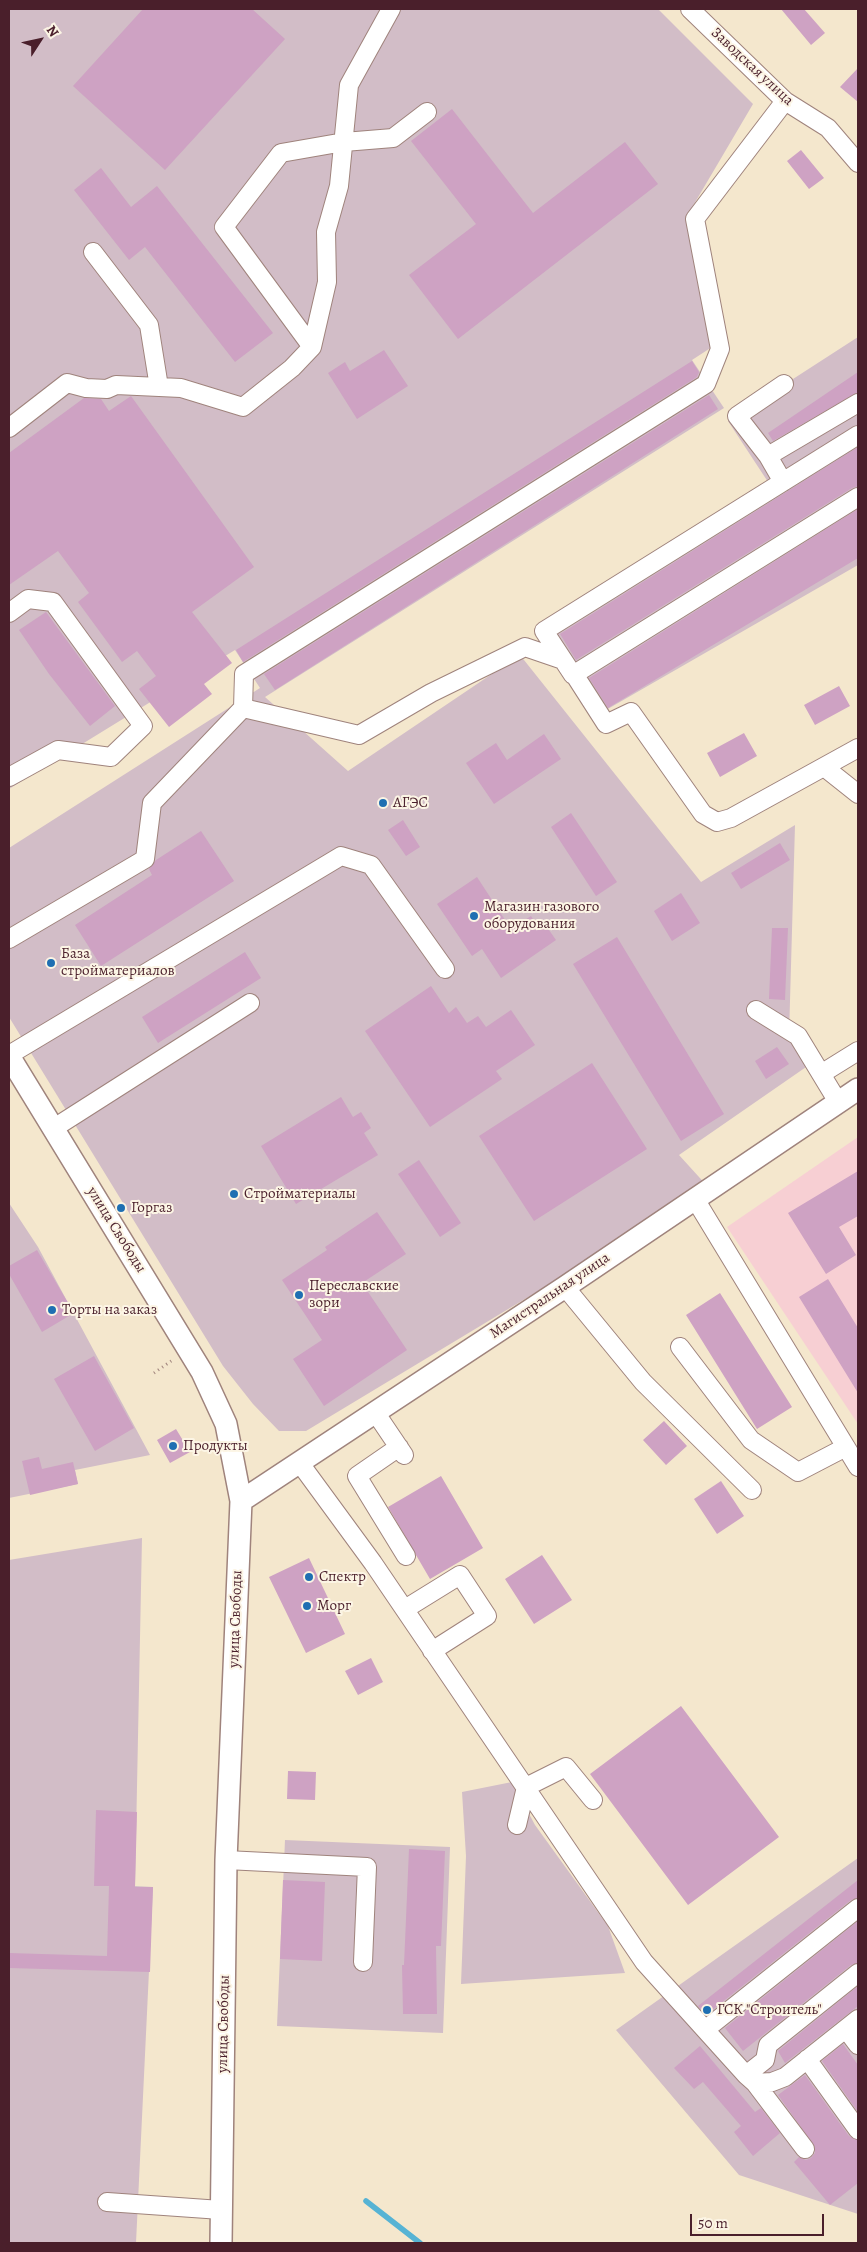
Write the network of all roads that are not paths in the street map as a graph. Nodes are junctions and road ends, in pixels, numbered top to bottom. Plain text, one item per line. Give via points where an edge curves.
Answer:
1 (390, 9) edge
2 (690, 9) edge
3 (786, 101) junction
4 (427, 112) dead end
5 (344, 142) junction
6 (858, 163) edge
7 (93, 252) dead end
8 (312, 347) junction
9 (784, 384) dead end
10 (159, 387) junction
11 (857, 407) edge
12 (9, 428) edge
13 (858, 435) edge
14 (768, 456) junction
15 (783, 482) junction
16 (858, 497) edge
17 (9, 613) edge
18 (563, 660) junction
19 (574, 674) junction
20 (243, 708) junction
21 (858, 748) edge
22 (824, 767) junction
23 (9, 777) edge
24 (858, 794) edge
25 (9, 939) edge
26 (445, 969) dead end
27 (250, 1003) dead end
28 (756, 1010) dead end
29 (858, 1051) edge
30 (9, 1056) edge
31 (821, 1074) junction
32 (858, 1089) edge
33 (838, 1102) junction
34 (54, 1128) junction
35 (695, 1199) junction
36 (565, 1287) junction
37 (680, 1347) dead end
38 (375, 1412) junction
39 (846, 1447) junction
40 (299, 1462) junction
41 (858, 1467) edge
42 (752, 1490) dead end
43 (241, 1501) junction
44 (406, 1556) dead end
45 (404, 1610) junction
46 (432, 1651) junction
47 (526, 1788) junction
48 (593, 1800) dead end
49 (517, 1825) dead end
50 (226, 1860) junction
51 (858, 1908) edge
52 (363, 1962) dead end
53 (858, 1973) edge
54 (852, 2024) edge
55 (706, 2029) junction
56 (858, 2045) edge
57 (807, 2059) junction
58 (750, 2079) junction
59 (858, 2130) edge
60 (805, 2149) dead end
61 (107, 2202) dead end
62 (221, 2210) junction
63 (221, 2243) edge

1 - 5 street via 350,85
2 - 3 street, Заводская улица
3 - 6 street, Заводская улица via 828,128
3 - 20 street via 695,219 720,348 706,384 244,674
4 - 5 street via 392,138
5 - 8 street via 339,186 326,232 327,282
5 - 8 street via 281,153 224,227
7 - 10 street via 149,325
8 - 10 street via 292,368 243,407 181,388
9 - 14 street via 737,416
10 - 12 street via 116,385 107,389 67,383
11 - 14 street
13 - 15 street
14 - 15 street
15 - 18 street via 544,631
16 - 19 street
17 - 23 street via 28,600 53,602 143,726 111,757 58,750
18 - 19 street
18 - 20 street via 525,646 431,693 359,735
19 - 22 street via 606,724 631,712 703,814 717,822 731,818
20 - 25 street via 152,803 145,859
21 - 22 street
22 - 24 street
26 - 30 street via 371,865 341,856
27 - 34 street
28 - 31 street via 798,1036
29 - 31 street
30 - 34 main road, улица Свободы
31 - 33 street
32 - 33 main road, Магистральная улица
33 - 35 main road, Магистральная улица
34 - 43 main road, улица Свободы via 202,1372 226,1424
35 - 36 main road, Магистральная улица
35 - 39 street
36 - 38 main road, Магистральная улица
36 - 42 street via 643,1382
37 - 39 street via 751,1440 798,1472
38 - 40 main road, Магистральная улица
38 - 44 street via 402,1451 357,1476
39 - 41 street
40 - 43 main road, Магистральная улица
40 - 45 street
43 - 50 main road, улица Свободы
45 - 46 street
45 - 46 street via 460,1575 487,1616
46 - 47 street
47 - 48 street via 566,1767
47 - 49 street
47 - 55 street via 644,1962
50 - 52 street via 368,1867
50 - 62 main road, улица Свободы
51 - 55 street
53 - 58 street via 768,2045 765,2060
54 - 56 street
54 - 57 street
55 - 58 street
57 - 58 street via 785,2077 772,2082
57 - 59 street
58 - 60 street
61 - 62 street
62 - 63 main road, улица Свободы

